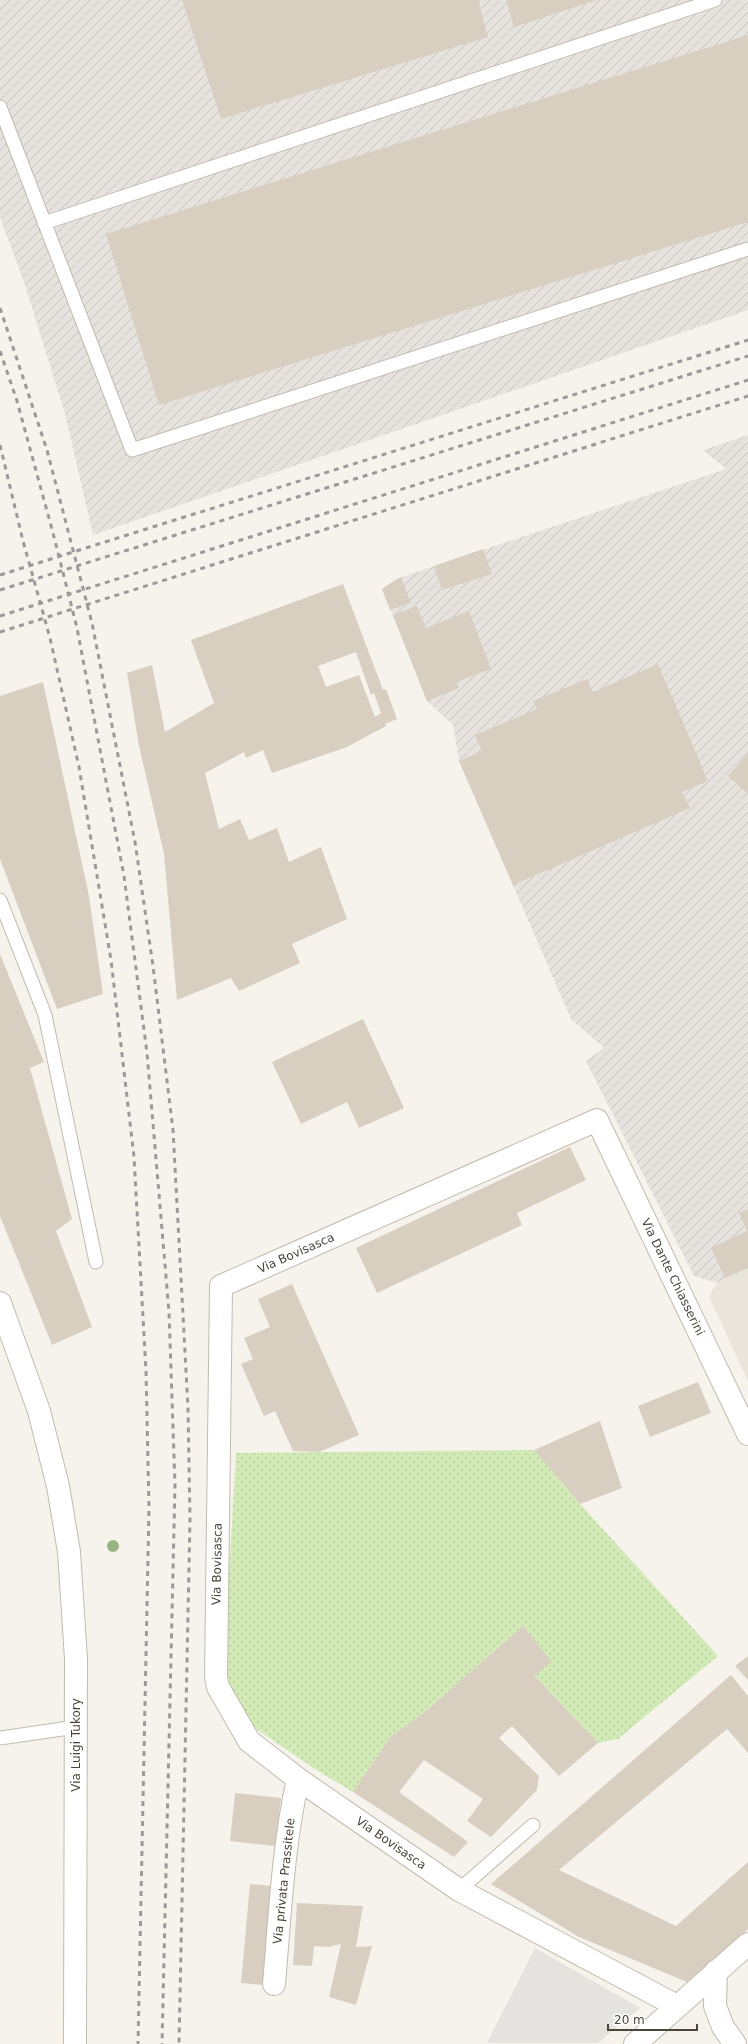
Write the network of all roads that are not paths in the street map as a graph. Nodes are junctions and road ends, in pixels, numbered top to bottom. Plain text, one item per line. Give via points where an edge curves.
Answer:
1 (715, 0) edge
2 (0, 107) edge
3 (44, 223) junction
4 (748, 249) edge
5 (0, 900) edge
6 (597, 1120) joint
7 (96, 1262) dead end
8 (0, 1303) edge
9 (748, 1434) edge
10 (76, 1727) junction
11 (0, 1738) edge
12 (298, 1779) junction
13 (533, 1826) dead end
14 (459, 1890) junction
15 (748, 1944) edge
16 (716, 1971) junction
17 (274, 1984) dead end
18 (677, 2006) junction
19 (75, 2044) edge
20 (635, 2044) edge
21 (735, 2044) edge

1 - 3 lane
2 - 3 lane
3 - 4 lane via 132,450
5 - 7 lane via 45,1015
6 - 9 street, Via Dante Chiasserini
6 - 12 street, Via Bovisasca via 221,1286 216,1677 218,1687 249,1741
8 - 10 street, Via Luigi Tukory via 29,1379 49,1449 64,1518 72,1586
10 - 11 lane
10 - 19 street, Via Luigi Tukory
12 - 14 street, Via Bovisasca
12 - 17 street, Via privata Prassitele via 290,1816
13 - 14 lane
14 - 18 street, Via Bovisasca
15 - 16 street
16 - 18 street
16 - 21 street via 715,2006 723,2027
18 - 20 street

